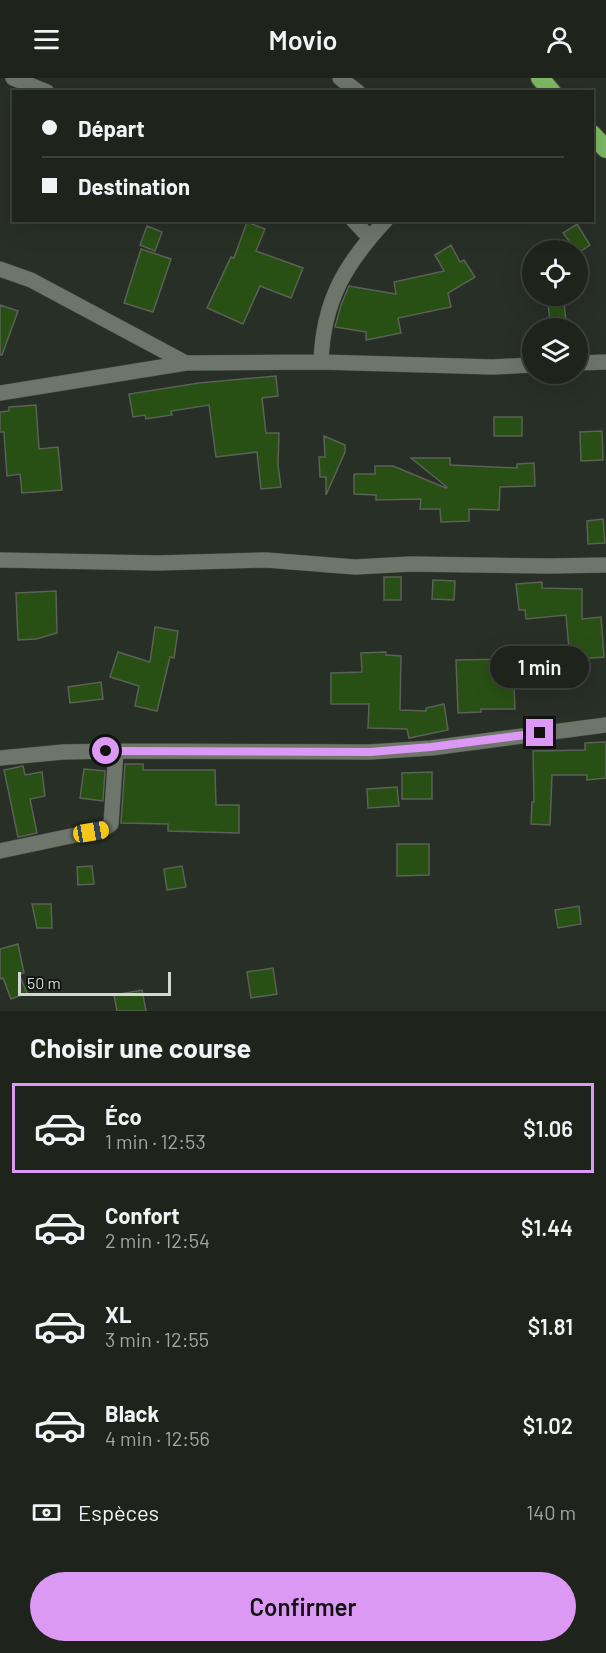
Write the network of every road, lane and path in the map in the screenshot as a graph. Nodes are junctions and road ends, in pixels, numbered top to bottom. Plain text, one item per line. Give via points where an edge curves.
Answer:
1 (13, 78) edge
2 (340, 78) edge
3 (540, 78) edge
4 (42, 90) edge
5 (355, 90) edge
6 (550, 90) edge
7 (594, 136) edge
8 (606, 149) edge
9 (356, 222) edge
10 (384, 222) edge
11 (370, 238) junction
12 (0, 269) edge
13 (321, 362) junction
14 (606, 362) edge
15 (186, 363) junction
16 (588, 363) edge
17 (522, 366) edge
18 (0, 393) edge
19 (0, 560) edge
20 (606, 565) edge
21 (606, 725) edge
22 (116, 751) junction
23 (0, 758) edge
24 (0, 852) edge

1 - 4 street
2 - 5 street
3 - 6 highway
7 - 8 highway
9 - 11 street
10 - 11 street
11 - 13 street via 337,285 322,335
12 - 15 street via 31,280
13 - 15 street
13 - 17 street
14 - 16 street
15 - 18 street
19 - 20 street via 266,560 355,567
21 - 22 street via 370,752
22 - 23 street
22 - 24 street via 111,824 104,829

